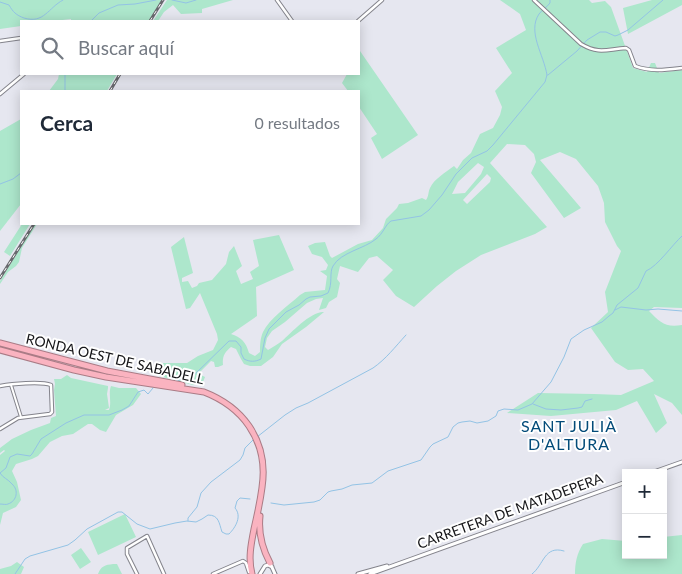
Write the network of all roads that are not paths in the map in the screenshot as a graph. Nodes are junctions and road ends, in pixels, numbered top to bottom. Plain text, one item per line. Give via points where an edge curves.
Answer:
1 (277, 0) edge
2 (382, 0) edge
3 (534, 0) edge
4 (291, 20) edge
5 (359, 20) edge
6 (20, 38) edge
7 (0, 41) edge
8 (682, 68) edge
9 (23, 75) edge
10 (0, 94) edge
11 (0, 343) edge
12 (0, 350) edge
13 (11, 384) junction
14 (0, 386) edge
15 (21, 417) junction
16 (0, 428) edge
17 (252, 429) junction
18 (257, 439) junction
19 (682, 462) edge
20 (662, 469) edge
21 (622, 483) edge
22 (402, 562) junction
23 (271, 565) junction
24 (138, 574) edge
25 (164, 574) edge
26 (213, 574) edge
27 (251, 574) edge
28 (260, 574) edge
29 (275, 574) edge
30 (358, 574) edge
31 (370, 574) edge

1 - 4 street
2 - 5 street
3 - 8 street via 586,47 603,51 626,48 635,66 646,70
6 - 7 street
9 - 10 street
11 - 17 highway, RONDA OEST DE SABADELL via 206,392 236,408
12 - 17 highway, RONDA OEST DE SABADELL via 106,377 204,392 232,408
13 - 14 street
13 - 15 street
13 - 15 street via 51,385 52,412
15 - 16 street
17 - 18 highway, RONDA OEST DE SABADELL
18 - 23 highway, RONDA OEST DE SABADELL via 264,459 265,477 259,528
18 - 27 highway, RONDA OEST DE SABADELL via 262,454 264,482 251,544
19 - 20 street
21 - 22 street, CARRETERA DE MATADEPERA
22 - 30 street
22 - 31 street
23 - 28 street via 265,566
23 - 29 street
24 - 25 street via 127,548 147,536
26 - 27 street via 244,561

